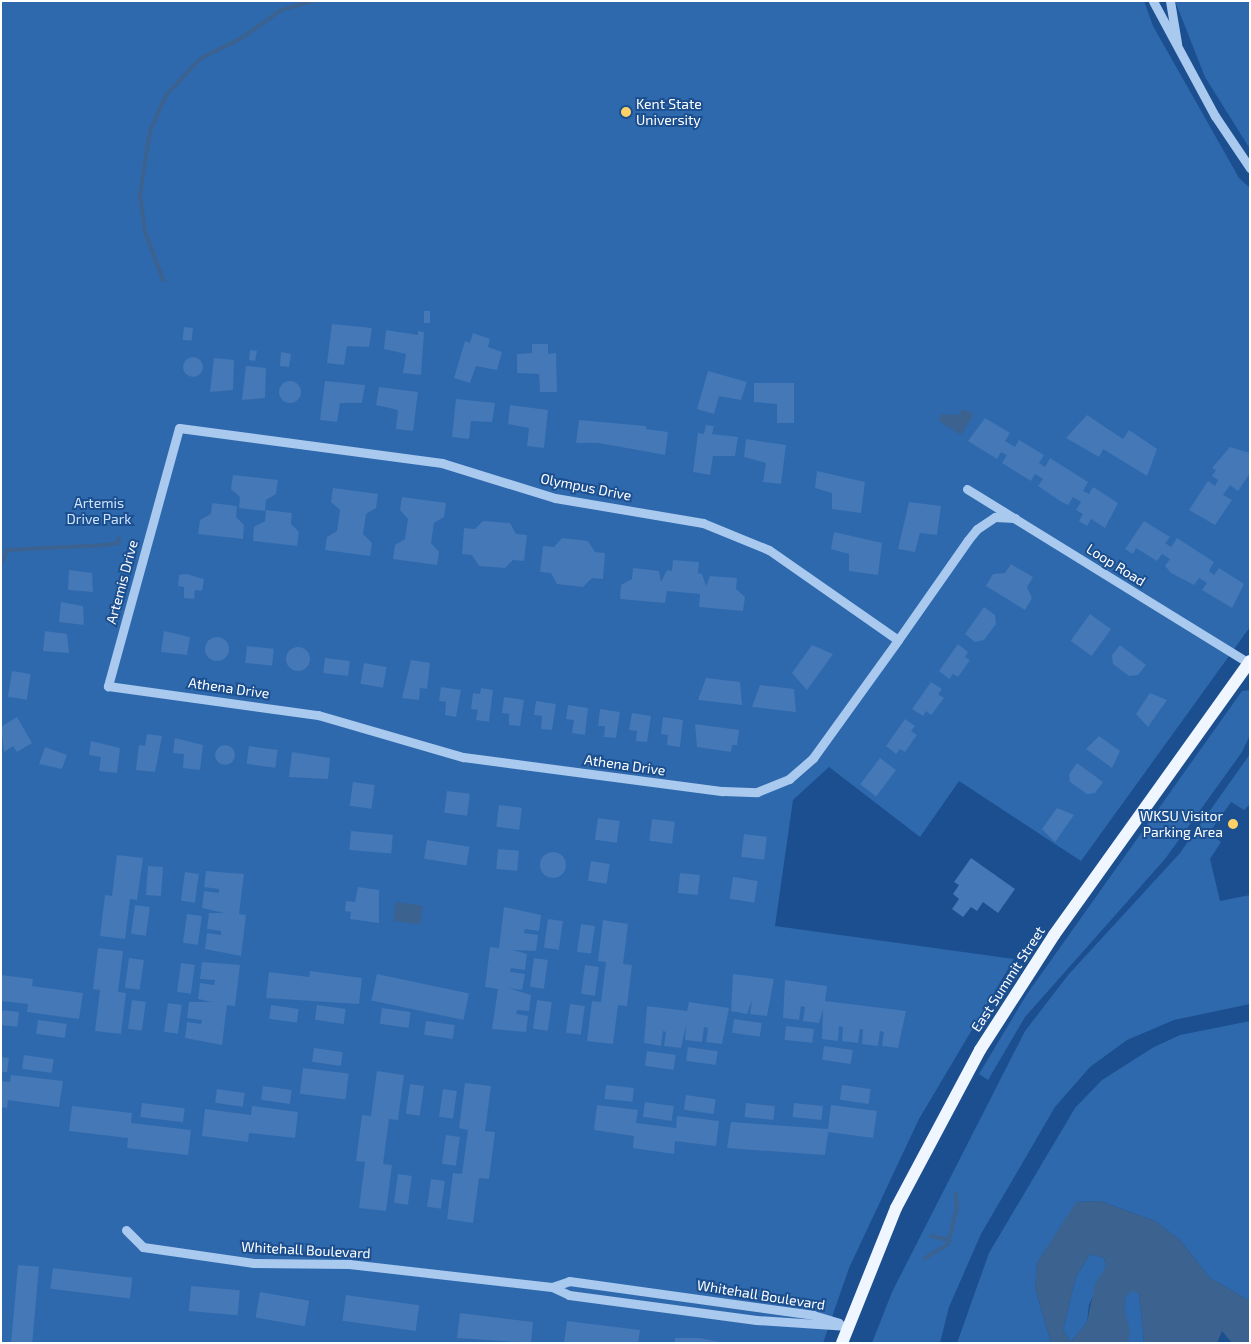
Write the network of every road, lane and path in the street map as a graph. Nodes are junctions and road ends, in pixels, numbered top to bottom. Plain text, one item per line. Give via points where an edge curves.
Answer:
1 (1153, 1) edge
2 (1170, 1) edge
3 (1177, 46) junction
4 (1250, 168) edge
5 (179, 428) joint
6 (967, 488) dead end
7 (1015, 518) junction
8 (898, 640) junction
9 (1249, 663) edge
10 (108, 686) joint
11 (126, 1230) dead end
12 (552, 1287) junction
13 (848, 1326) junction
14 (842, 1343) edge

1 - 3 street
2 - 3 street
3 - 4 street
5 - 8 street, Olympus Drive via 442,463 555,498 703,523 769,550
5 - 10 street, Artemis Drive
6 - 7 street, Loop Road
7 - 8 street, Athena Drive via 995,517 977,529
7 - 9 street, Loop Road
8 - 10 street, Athena Drive via 806,766 779,784 742,793 463,757 318,715
9 - 13 main road, East Summit Street via 1012,996 928,1143 871,1266
11 - 12 street, Whitehall Boulevard via 143,1247 254,1263 349,1264
12 - 13 street, Whitehall Boulevard via 569,1295 646,1306 811,1326
12 - 13 street, Whitehall Boulevard via 569,1280 813,1315
13 - 14 main road, East Summit Street

